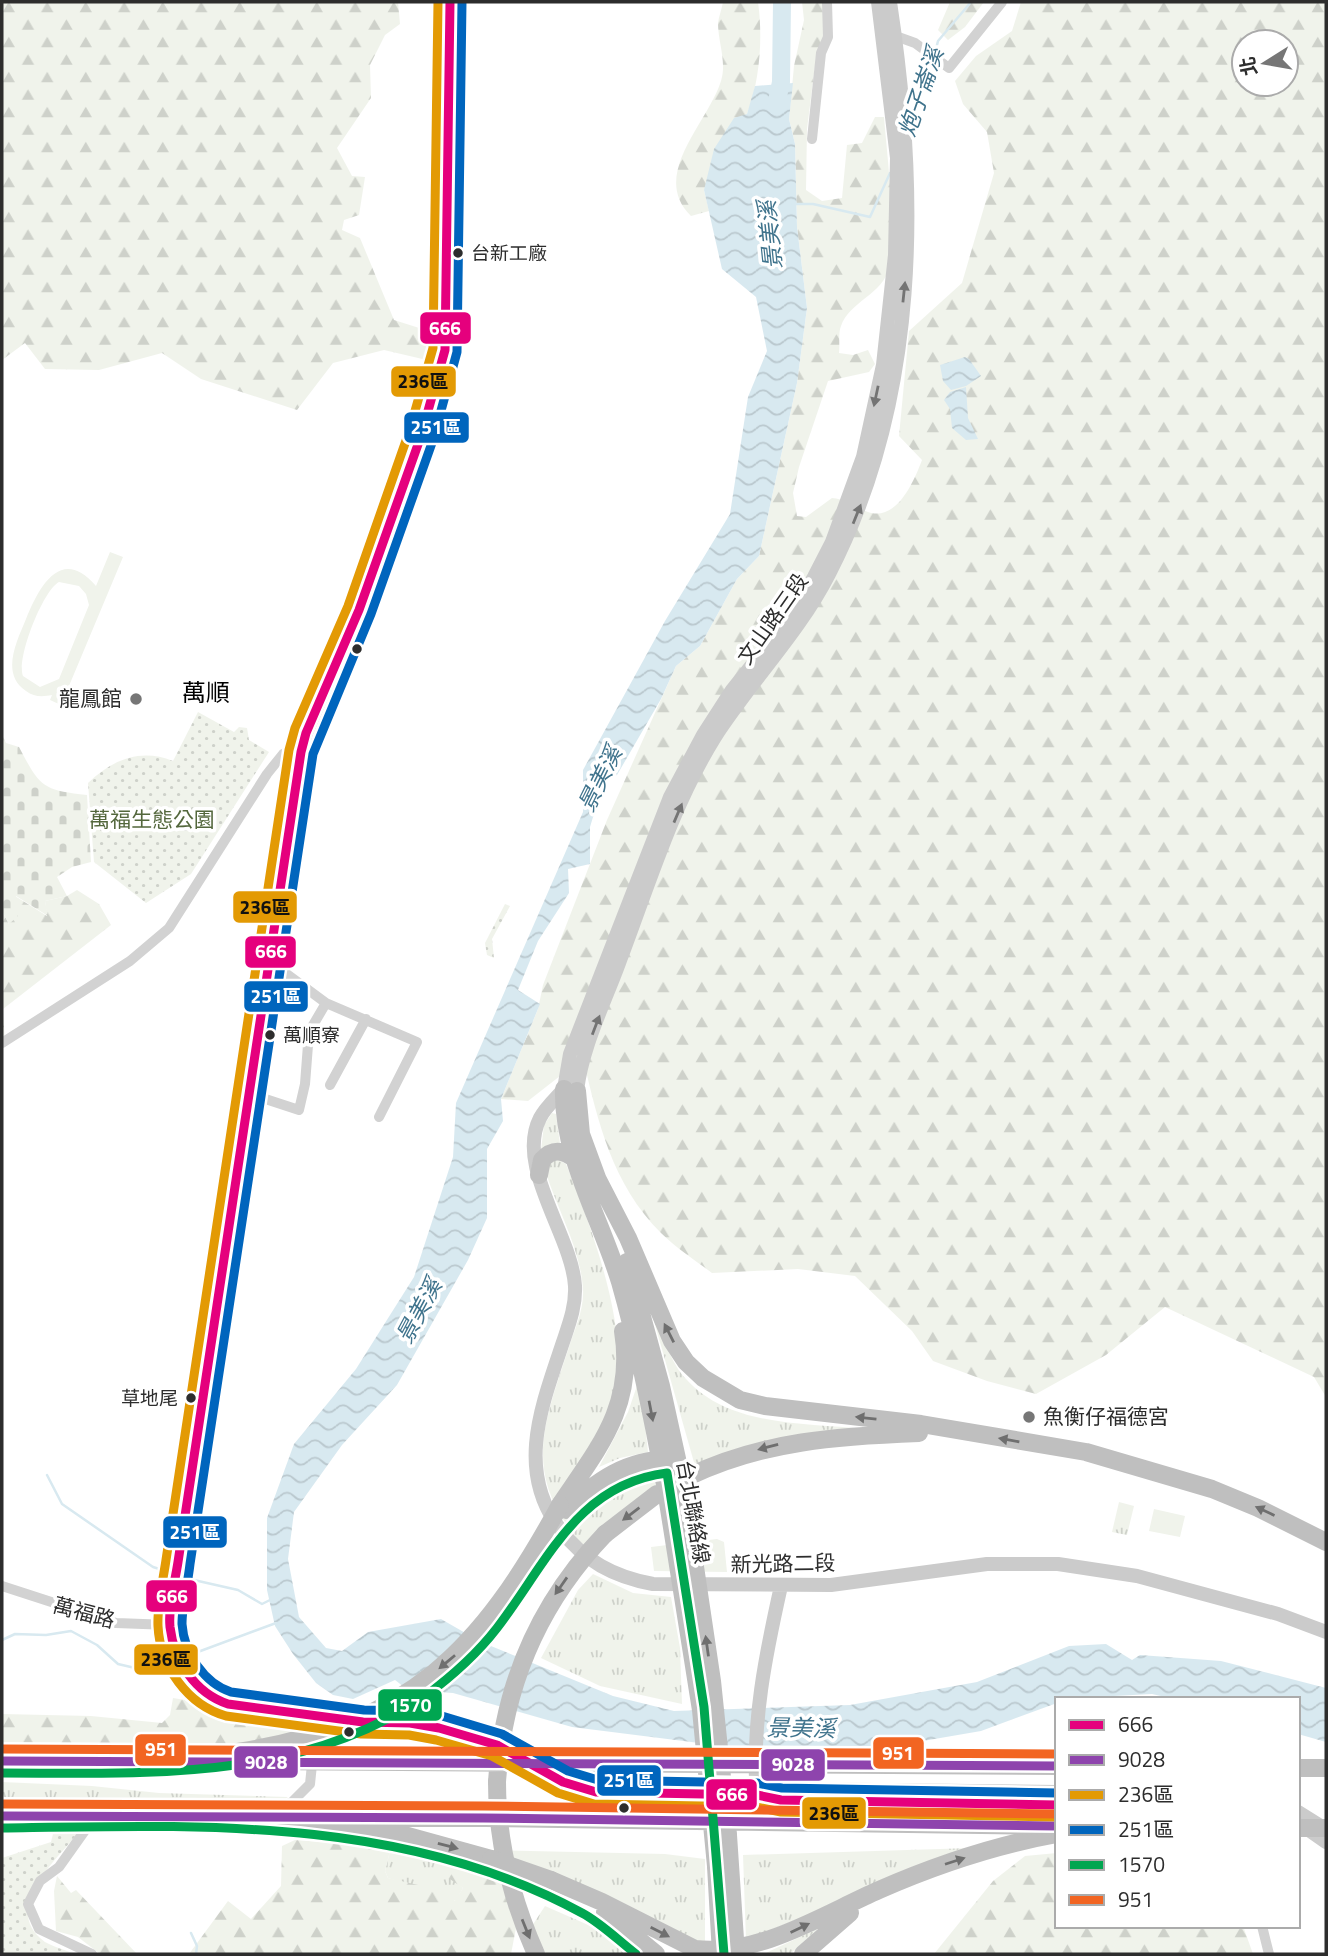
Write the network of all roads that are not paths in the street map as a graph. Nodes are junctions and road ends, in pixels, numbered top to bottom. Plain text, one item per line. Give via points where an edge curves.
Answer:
1 (450, 2) edge
2 (827, 2) edge
3 (878, 2) edge
4 (890, 2) edge
5 (1002, 2) edge
6 (889, 34) junction
7 (812, 138) dead end
8 (892, 342) junction
9 (301, 752) junction
10 (267, 970) junction
11 (326, 1003) junction
12 (366, 1019) junction
13 (2, 1043) edge
14 (330, 1085) dead end
15 (570, 1090) junction
16 (250, 1094) junction
17 (379, 1117) dead end
18 (575, 1159) junction
19 (595, 1174) junction
20 (539, 1175) junction
21 (600, 1222) junction
22 (982, 1435) junction
23 (669, 1459) junction
24 (674, 1488) junction
25 (563, 1508) junction
26 (1326, 1542) edge
27 (2, 1586) edge
28 (781, 1586) junction
29 (170, 1625) junction
30 (1326, 1632) edge
31 (317, 1716) junction
32 (238, 1757) junction
33 (2, 1761) edge
34 (1055, 1766) edge
35 (1300, 1768) edge
36 (1326, 1768) edge
37 (757, 1789) junction
38 (1055, 1792) edge
39 (1055, 1805) edge
40 (1300, 1813) edge
41 (2, 1816) edge
42 (404, 1826) junction
43 (1055, 1826) edge
44 (1300, 1826) edge
45 (1300, 1827) edge
46 (1326, 1829) edge
47 (1055, 1834) edge
48 (1326, 1842) edge
49 (914, 1876) junction
50 (601, 1905) junction
51 (1262, 1928) edge
52 (729, 1953) edge
53 (92, 1954) edge
54 (536, 1954) edge
55 (656, 1954) edge
56 (803, 1954) edge
57 (1269, 1954) edge

1 - 9 main road via 445,350 422,436
2 - 7 street via 828,37 821,54
3 - 6 main road
4 - 6 main road
5 - 6 street via 949,68 915,43
6 - 8 main road, 文山路三段 via 897,158
8 -> 6 main road, 文山路三段 via 907,268 907,145 902,79
8 - 15 main road, 文山路三段 via 863,477 791,616 710,723 670,797 570,1054
9 - 10 main road
9 - 13 street via 283,754 267,774 169,928 130,961
10 - 11 street via 284,972
10 - 16 main road
11 - 12 street
11 - 16 street via 309,1032 299,1110
12 - 14 street
12 - 17 street via 416,1042
15 - 18 highway, 台北聯絡線 via 564,1118
15 - 19 highway, 台北聯絡線
15 - 20 main road, 新光路二段 via 542,1114 535,1132
16 - 29 main road
18 - 20 highway via 560,1151 548,1154 539,1166
18 - 21 highway, 台北聯絡線
22 -> 19 highway via 765,1406 712,1384 686,1362 672,1341
19 - 23 highway, 台北聯絡線 via 632,1278
20 - 28 main road, 新光路二段 via 575,1287 573,1313 540,1412 534,1449 538,1484 555,1522 580,1552 634,1580 669,1585
21 -> 23 highway, 台北聯絡線
21 - 25 highway via 624,1333 627,1371 608,1432
22 -> 24 highway via 814,1439 754,1451
26 -> 22 highway via 1258,1508 1172,1475 1086,1452
23 - 24 highway, 台北聯絡線
23 - 25 highway via 642,1461 607,1475
24 - 52 highway, 台北聯絡線, bridge
52 -> 24 highway, 台北聯絡線, bridge via 728,1835 712,1681
24 -> 54 highway, bridge via 605,1534 559,1590 528,1645 506,1711 497,1782 499,1831 515,1903
25 -> 32 highway, bridge via 485,1624 425,1680 336,1729
27 - 29 street, 萬福路 via 116,1623
28 - 30 main road, 新光路二段 via 869,1582 987,1564 1058,1564 1137,1576 1278,1614
28 - 37 main road via 763,1679
29 - 31 main road via 185,1671 201,1693 228,1704
31 - 37 main road, bridge via 421,1724 469,1735 517,1754 579,1789 605,1793
31 - 53 street via 310,1784 272,1812 139,1815 86,1829 59,1867 40,1881 28,1904 39,1929
32 - 33 highway
32 - 34 highway, bridge
35 - 36 highway
37 - 38 main road
37 - 39 main road via 781,1800
40 - 46 main road
41 - 42 highway, bridge via 276,1818
42 - 43 highway, bridge via 484,1818
42 -> 50 highway, bridge via 551,1880
44 - 46 highway, bridge
45 - 48 main road
49 -> 47 highway
52 -> 49 highway via 769,1943
49 - 56 highway via 845,1915
50 -> 52 highway via 687,1945
50 - 55 highway
51 - 57 street

